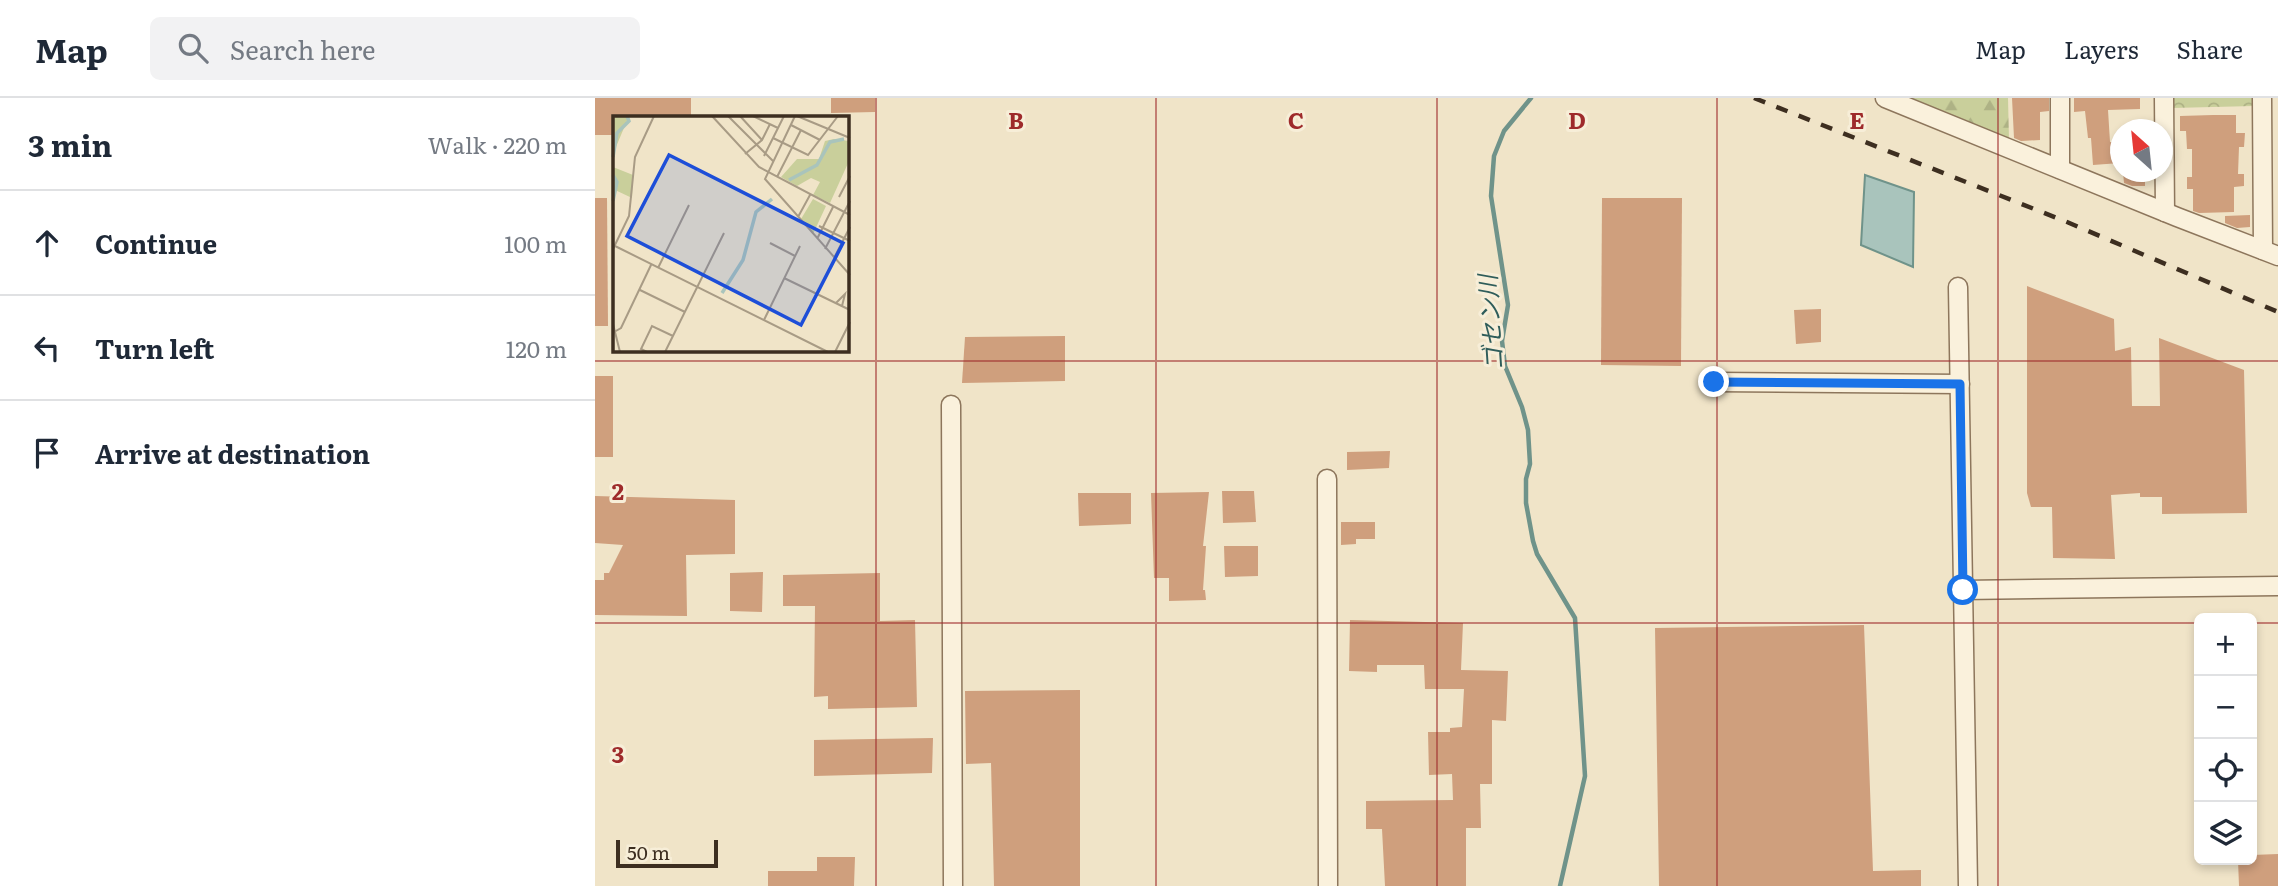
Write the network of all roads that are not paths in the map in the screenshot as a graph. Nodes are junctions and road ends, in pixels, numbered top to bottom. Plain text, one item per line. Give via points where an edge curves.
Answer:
1 (1885, 98) edge
2 (2060, 98) edge
3 (2164, 98) edge
4 (2262, 98) edge
5 (2060, 169) junction
6 (2165, 212) junction
7 (2270, 253) edge
8 (1958, 287) dead end
9 (1714, 382) dead end
10 (1960, 384) junction
11 (951, 405) dead end
12 (1327, 479) dead end
13 (2278, 586) edge
14 (1963, 590) junction
15 (953, 886) edge
16 (1328, 886) edge
17 (1968, 886) edge

1 - 5 street
2 - 5 street
3 - 6 street
4 - 7 street
5 - 6 street
6 - 7 street
8 - 10 street
9 - 10 street
10 - 14 street
11 - 15 street
12 - 16 street
13 - 14 street
14 - 17 street

